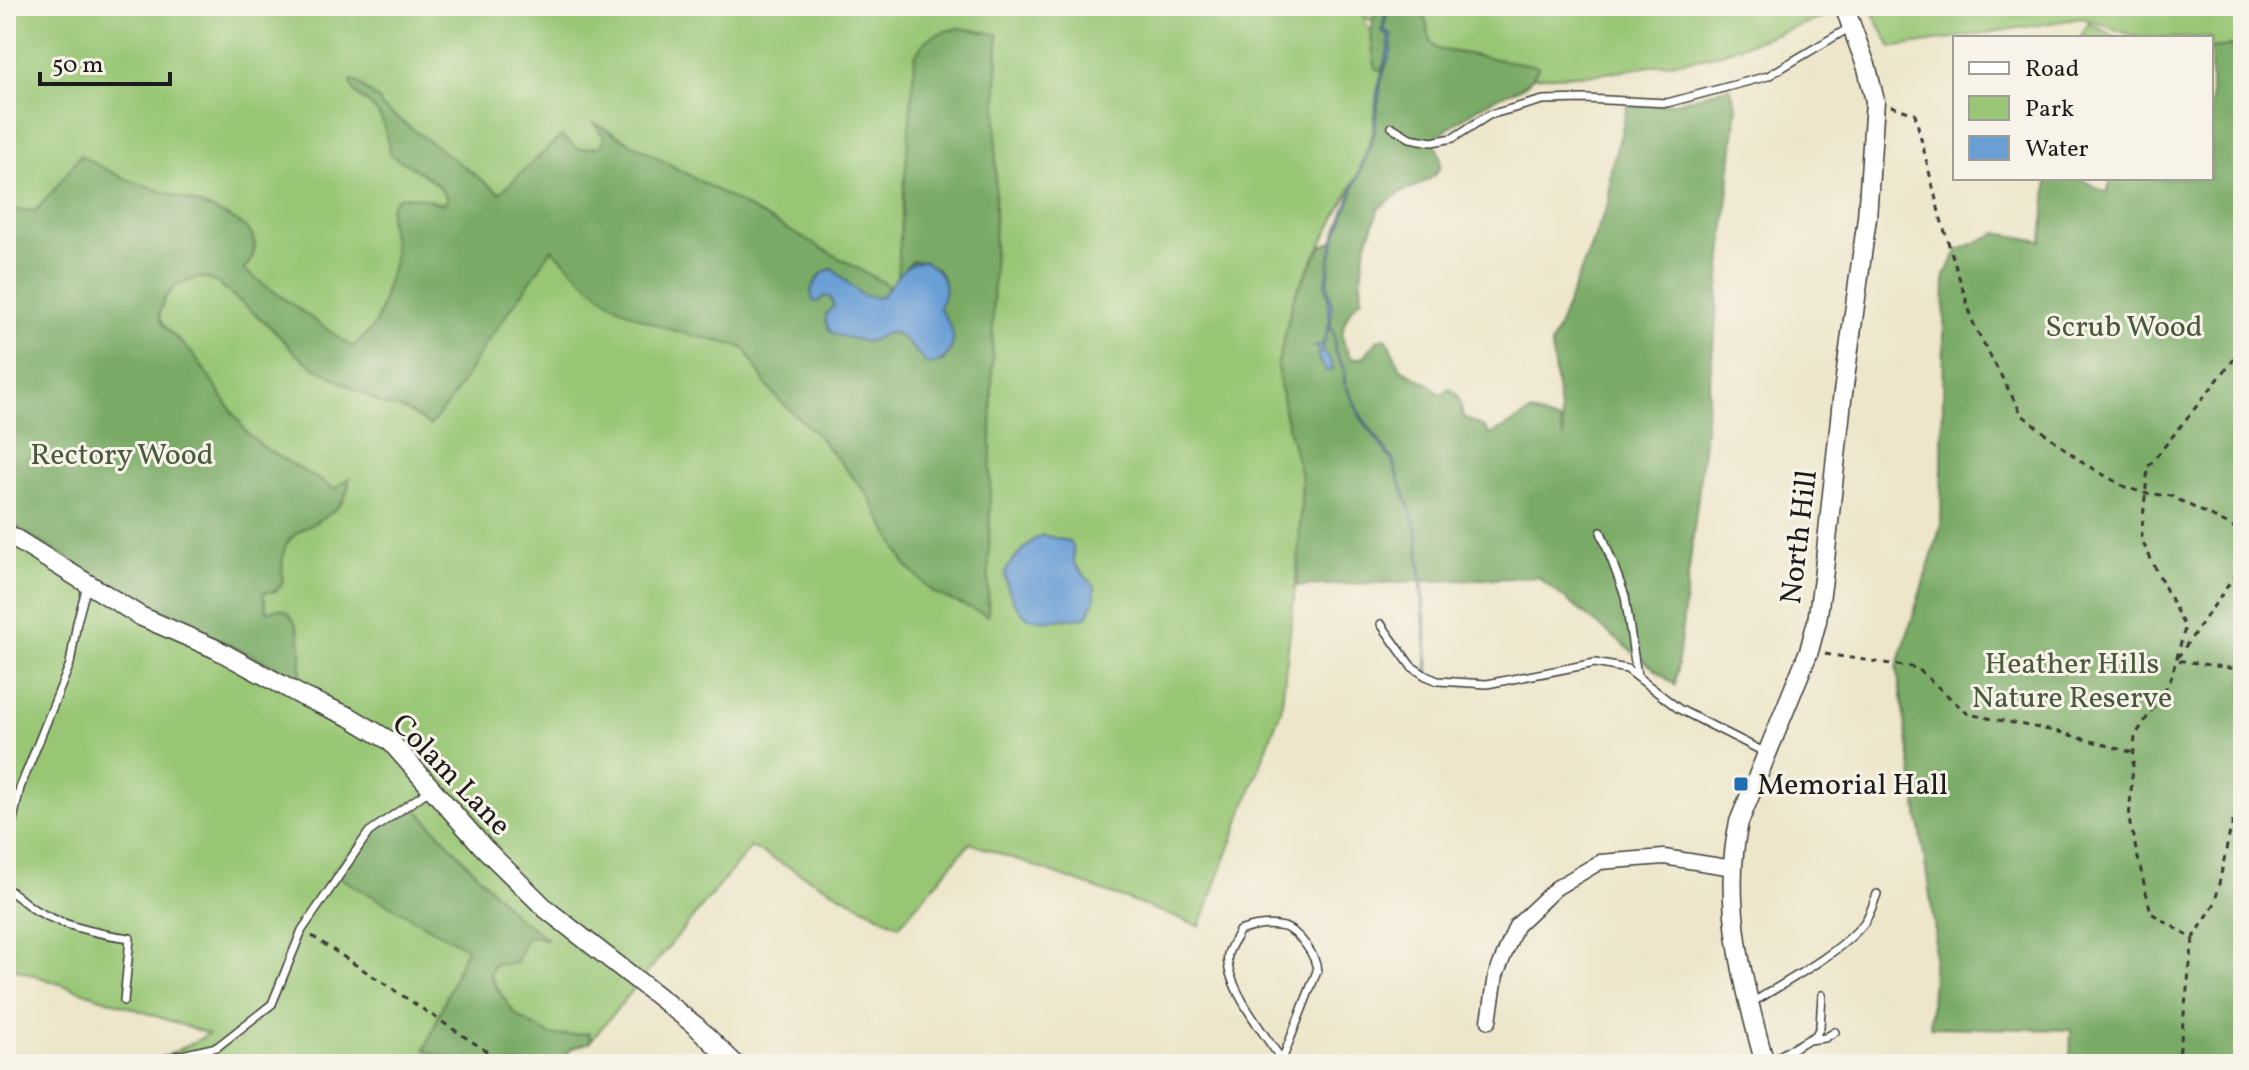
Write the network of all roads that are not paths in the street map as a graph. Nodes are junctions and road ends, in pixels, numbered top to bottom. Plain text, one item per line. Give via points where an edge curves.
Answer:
1 (1844, 6) edge
2 (1850, 27) junction
3 (1392, 127) dead end
4 (1601, 532) dead end
5 (6, 533) edge
6 (87, 583) junction
7 (1381, 624) dead end
8 (1637, 676) junction
9 (1766, 753) junction
10 (431, 789) junction
11 (6, 839) edge
12 (1733, 868) junction
13 (6, 888) edge
14 (1877, 894) dead end
15 (1822, 995) dead end
16 (124, 1001) dead end
17 (1748, 1003) junction
18 (1489, 1021) dead end
19 (1835, 1032) dead end
20 (1806, 1041) junction
21 (1282, 1062) edge
22 (142, 1064) edge
23 (735, 1064) edge
24 (1765, 1064) edge

1 - 2 street, North Hill
2 - 3 lane via 1768,76 1667,103 1543,100 1489,115 1453,138 1432,142
2 - 9 street, North Hill via 1875,101 1867,218 1817,621
4 - 8 lane via 1625,596
5 - 6 street, Colam Lane
6 - 10 street, Colam Lane via 140,616 350,717 390,741
6 - 11 lane via 70,664 20,788
7 - 8 lane via 1411,666 1438,681 1487,684 1595,663
8 - 9 lane via 1679,709
9 - 12 street, North Hill via 1739,822
10 - 22 lane via 369,832 302,930 272,1004 217,1047
10 - 23 street, Colam Lane via 546,909 696,1026
12 - 17 street, North Hill
12 - 18 street via 1664,857 1600,862 1556,888 1516,926 1496,975
13 - 16 lane via 36,910 72,925 130,938
14 - 17 lane via 1857,931
15 - 20 lane via 1820,1027
17 - 24 street, North Hill
19 - 20 lane
20 - 24 lane
21 - 21 lane via 1233,982 1228,955 1239,931 1256,925 1285,927 1316,960 1317,971

